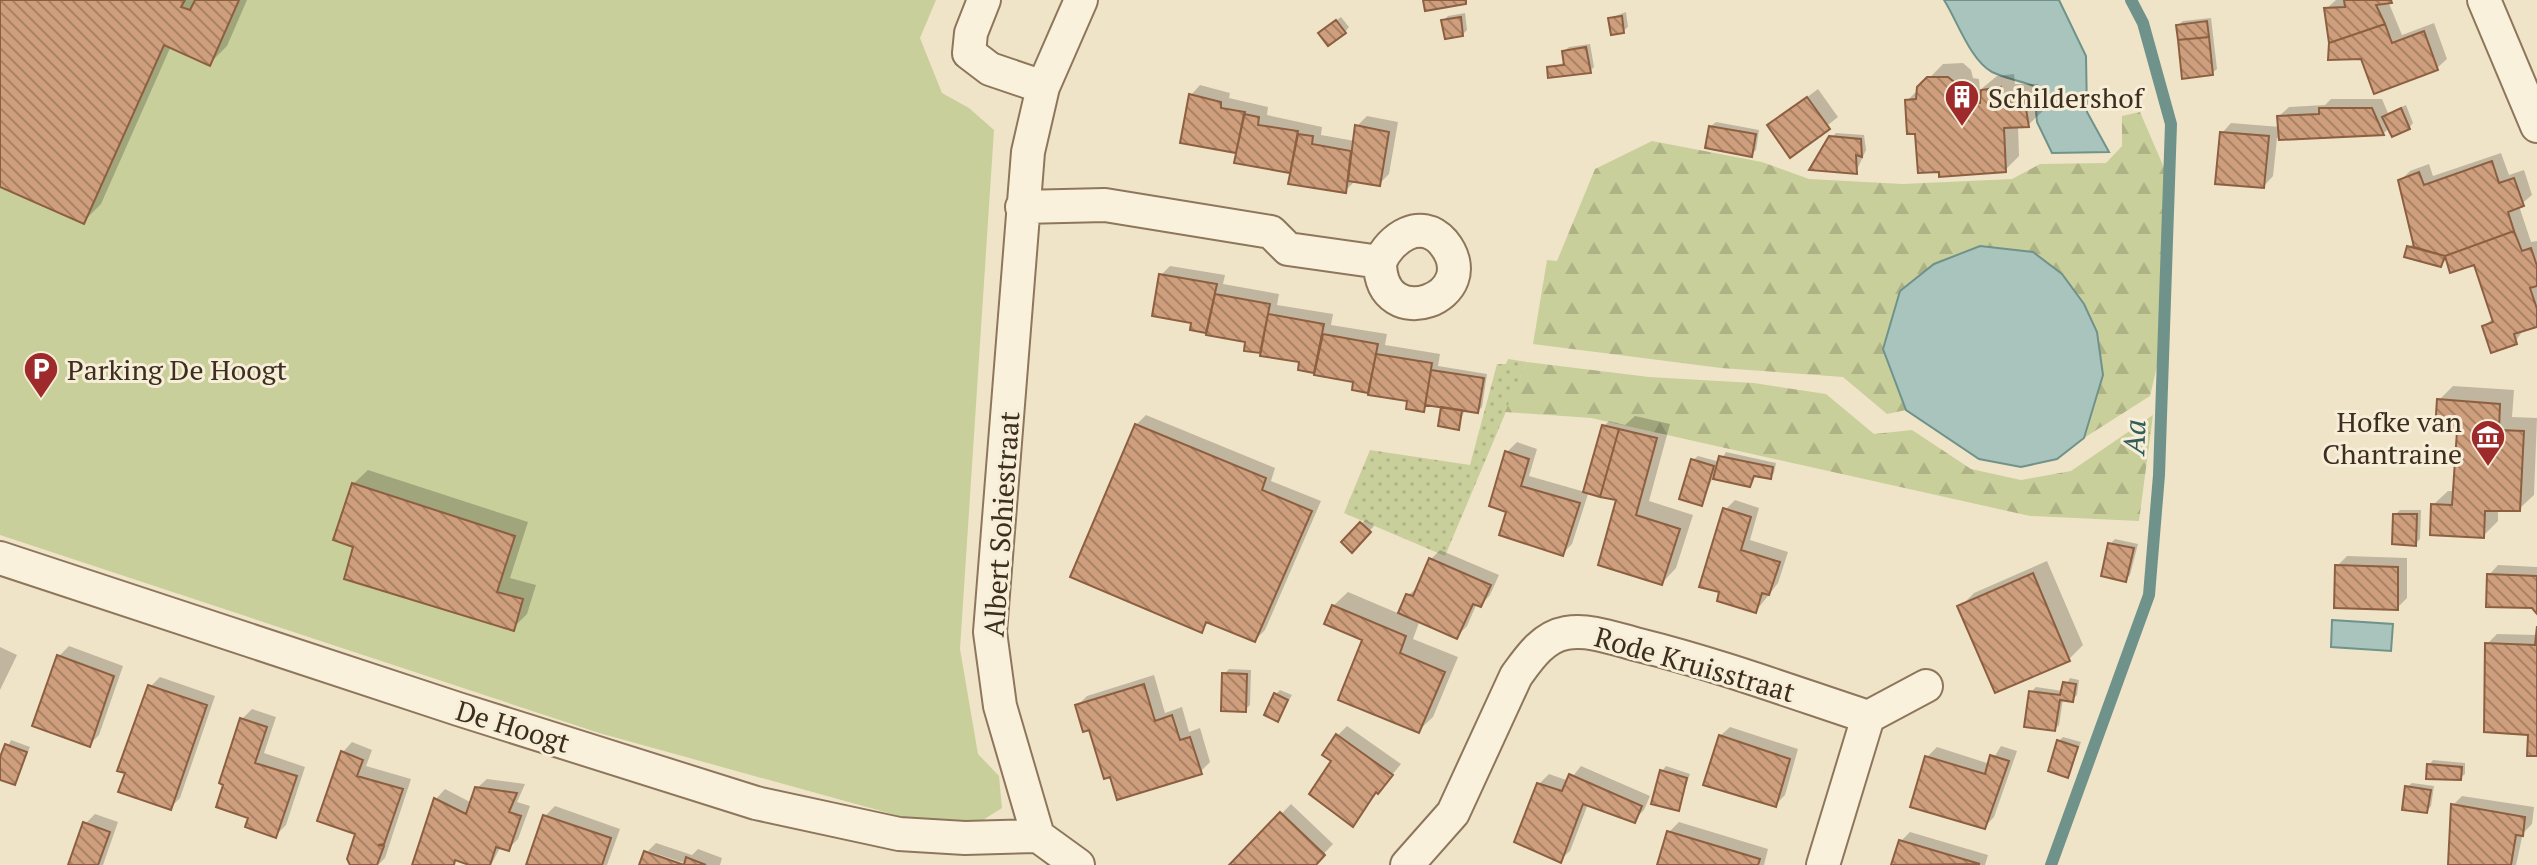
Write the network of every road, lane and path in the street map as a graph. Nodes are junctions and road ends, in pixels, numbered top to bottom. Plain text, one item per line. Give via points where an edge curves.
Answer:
1 (984, 0) edge
2 (1081, 0) edge
3 (2484, 0) edge
4 (1043, 87) junction
5 (2537, 126) edge
6 (1022, 207) junction
7 (1380, 262) dead end
8 (0, 558) edge
9 (1926, 686) dead end
10 (1868, 717) junction
11 (1038, 836) junction
12 (1078, 865) edge
13 (1407, 865) edge
14 (1823, 865) edge

1 - 4 street via 969,53 990,69
2 - 4 street, Albert Sohiestraat
3 - 5 street
4 - 6 street, Albert Sohiestraat
6 - 7 street via 1105,205 1271,232 1288,249
6 - 11 street, Albert Sohiestraat via 990,632 1000,706
8 - 11 street, De Hoogt via 756,803 899,834
9 - 10 street
10 - 13 street, Rode Kruisstraat via 1677,654 1587,632 1564,633 1547,641 1516,676 1453,813
10 - 14 street
11 - 12 street

